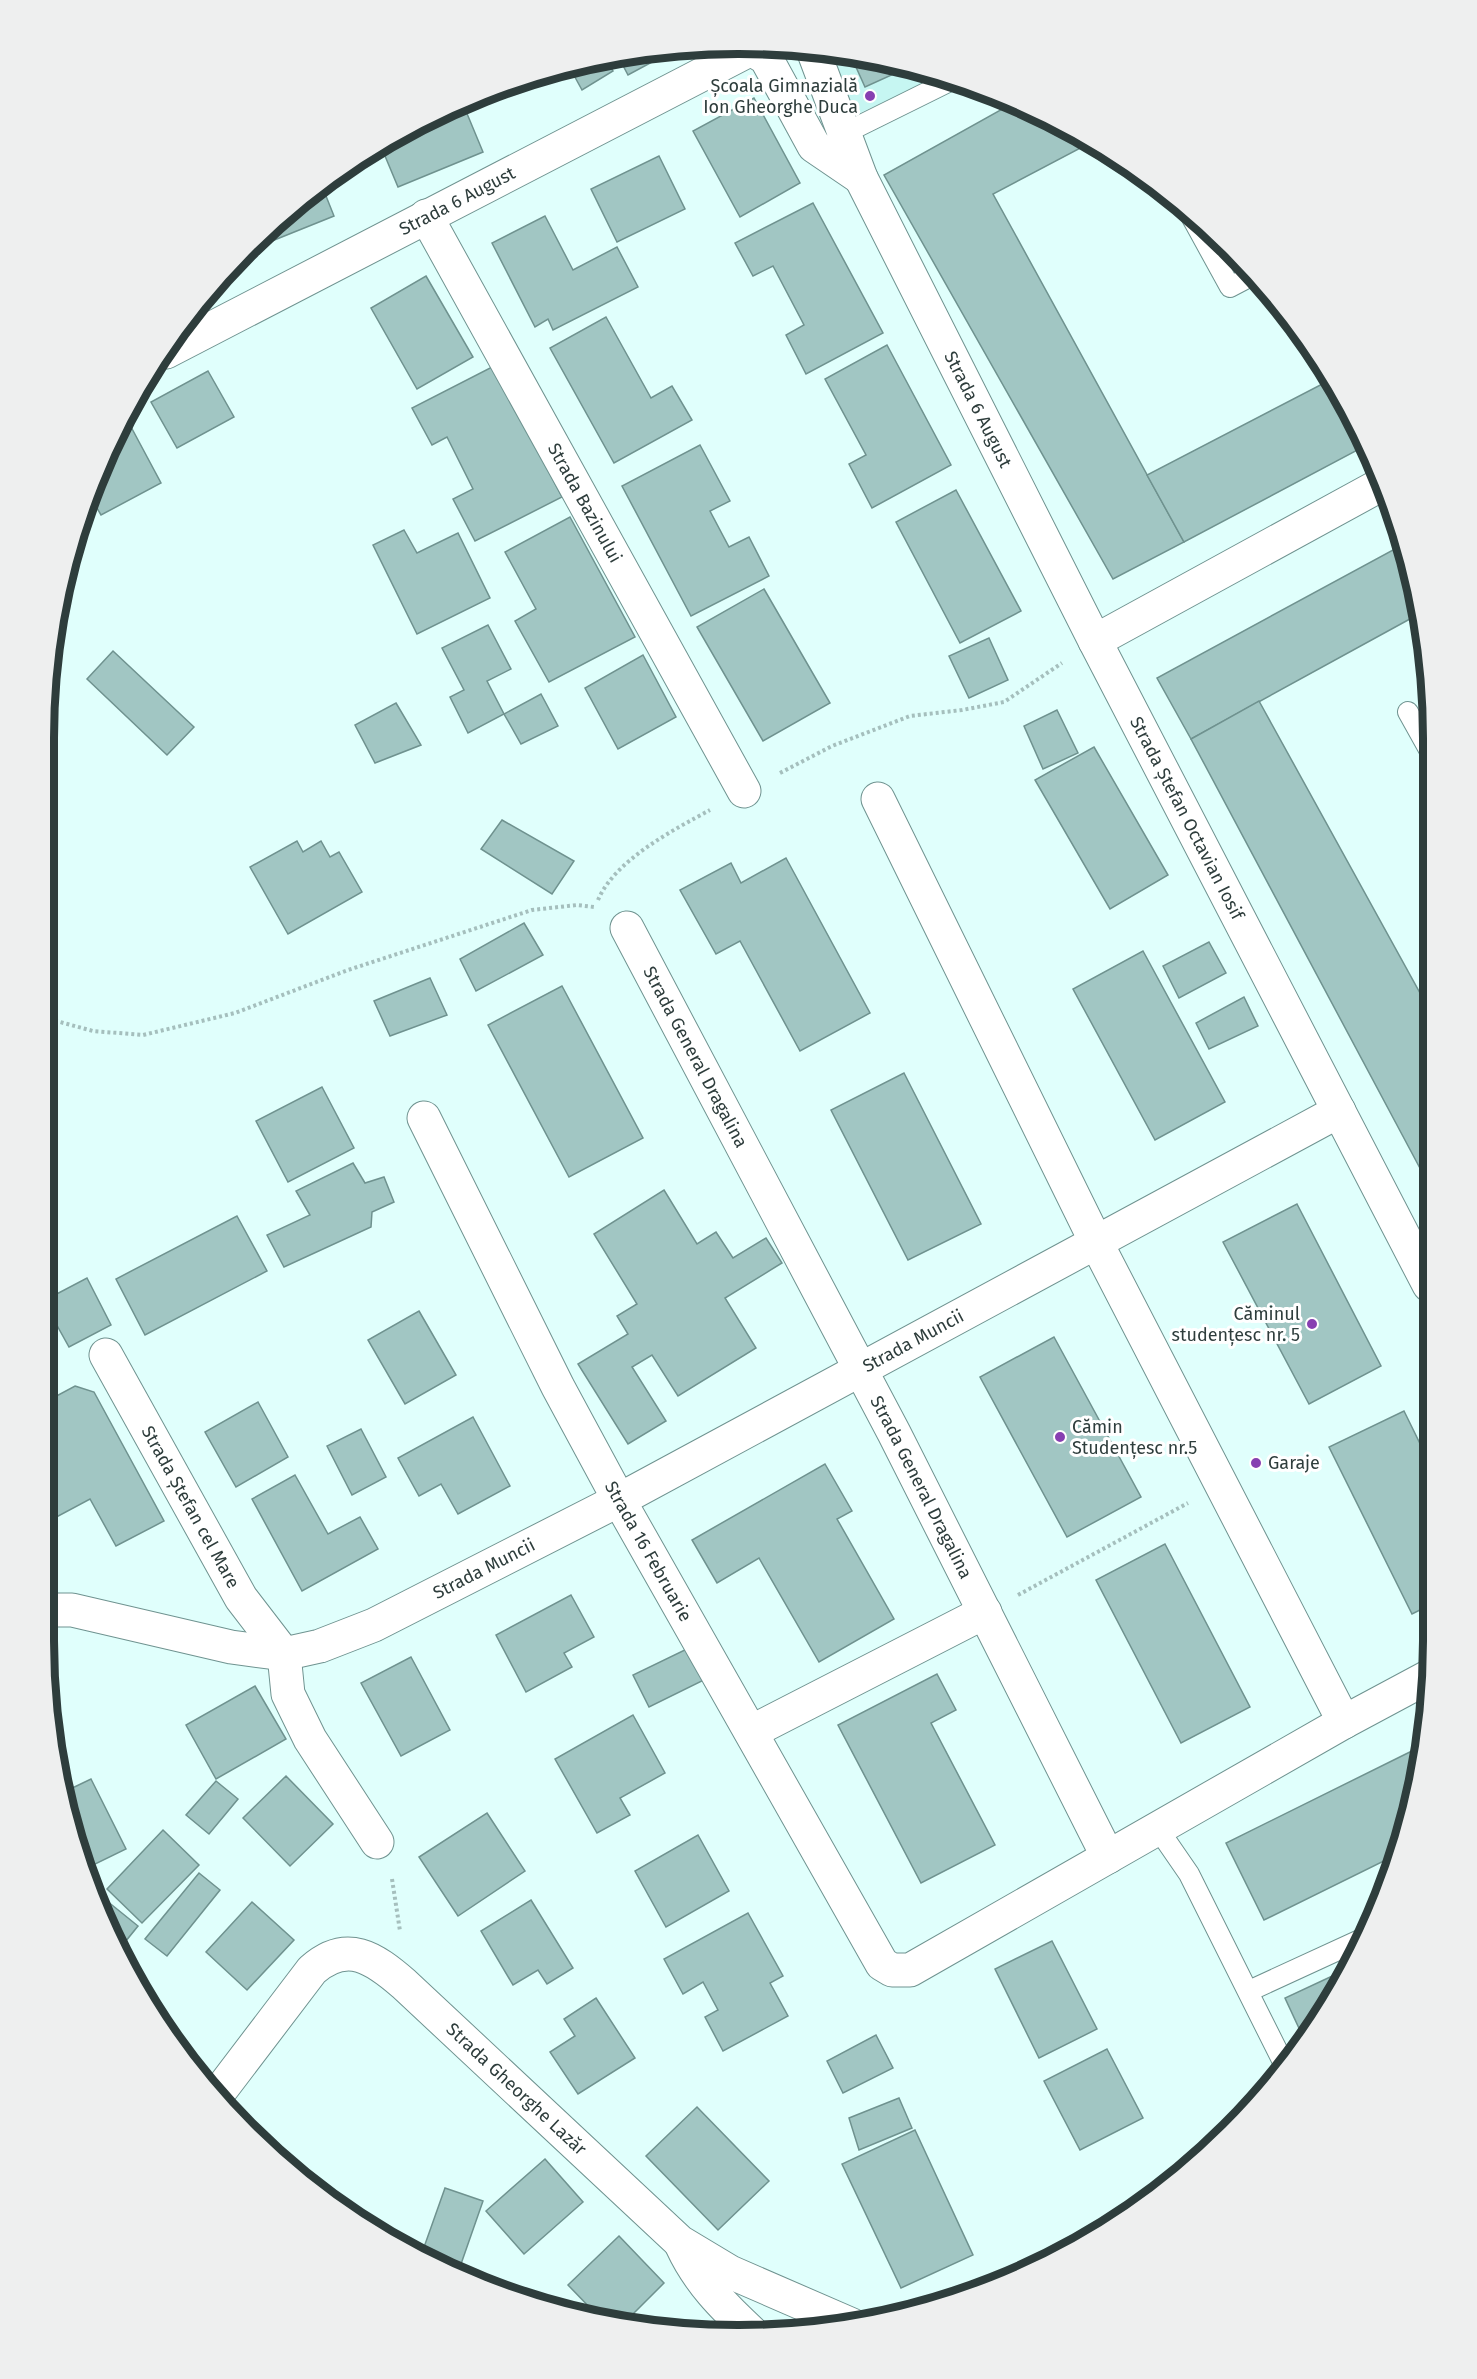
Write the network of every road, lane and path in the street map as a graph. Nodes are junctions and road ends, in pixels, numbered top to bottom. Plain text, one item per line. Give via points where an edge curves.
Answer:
1 (740, 54) edge
2 (761, 55) edge
3 (816, 59) edge
4 (942, 85) edge
5 (843, 135) junction
6 (861, 178) junction
7 (426, 216) junction
8 (1201, 234) edge
9 (1246, 279) edge
10 (178, 346) edge
11 (1375, 488) edge
12 (1095, 640) junction
13 (1408, 712) dead end
14 (1423, 739) edge
15 (744, 791) junction
16 (878, 799) dead end
17 (595, 907) junction
18 (627, 928) joint
19 (54, 1020) edge
20 (1339, 1111) junction
21 (424, 1118) dead end
22 (1096, 1244) junction
23 (1423, 1272) edge
24 (106, 1355) dead end
25 (860, 1372) junction
26 (1221, 1484) junction
27 (619, 1500) junction
28 (54, 1610) edge
29 (985, 1612) junction
30 (284, 1654) junction
31 (1422, 1680) edge
32 (1344, 1722) junction
33 (751, 1732) junction
34 (1158, 1829) junction
35 (377, 1842) joint
36 (1108, 1857) junction
37 (1352, 1944) edge
38 (404, 1984) junction
39 (1249, 1991) junction
40 (1281, 2058) edge
41 (222, 2089) edge
42 (680, 2242) junction
43 (835, 2318) edge
44 (744, 2325) edge

1 - 7 street, Strada 6 August
2 - 6 street, Strada 6 August via 814,146
3 - 5 street, Strada 6 August
4 - 5 lane
5 - 6 street, Strada 6 August
6 - 12 street, Strada 6 August
7 - 10 street, Strada 6 August
7 - 15 street, Strada Bazinului
8 - 9 lane via 1230,287
11 - 12 street
12 - 15 path via 1004,702 910,716 832,746
12 - 20 street, Strada Ștefan Octavian Iosif
13 - 14 lane
15 - 17 path via 671,831 621,868 602,891
16 - 22 street
17 - 18 path via 614,913
17 - 19 path via 532,910 348,970 235,1013 143,1035 93,1031
18 - 25 street, Strada General Dragalina
20 - 22 street, Strada Muncii
20 - 23 street, Strada Ștefan Octavian Iosif
21 - 27 street, Strada 16 Februarie
22 - 25 street, Strada Muncii
22 - 26 street
24 - 30 street, Strada Ștefan cel Mare via 241,1598
25 - 27 street, Strada Muncii
25 - 29 street, Strada General Dragalina
26 - 29 path
26 - 32 street
27 - 30 street, Strada Muncii via 374,1625 320,1646
27 - 33 street, Strada 16 Februarie
28 - 30 street via 72,1610 231,1647
29 - 33 street
29 - 36 street, Strada General Dragalina
30 - 35 street via 288,1694 310,1739
31 - 32 street
32 - 34 street
33 - 36 street, Strada 16 Februarie via 882,1964 892,1970 910,1970
34 - 36 street
34 - 39 lane via 1189,1874
35 - 38 path via 391,1875
37 - 39 lane
38 - 41 street, Strada Gheorghe Lazăr via 365,1956 341,1953 324,1959
38 - 42 street, Strada Gheorghe Lazăr
39 - 40 lane
42 - 43 street, Strada Gheorghe Lazăr via 730,2272
42 - 44 street via 693,2270

